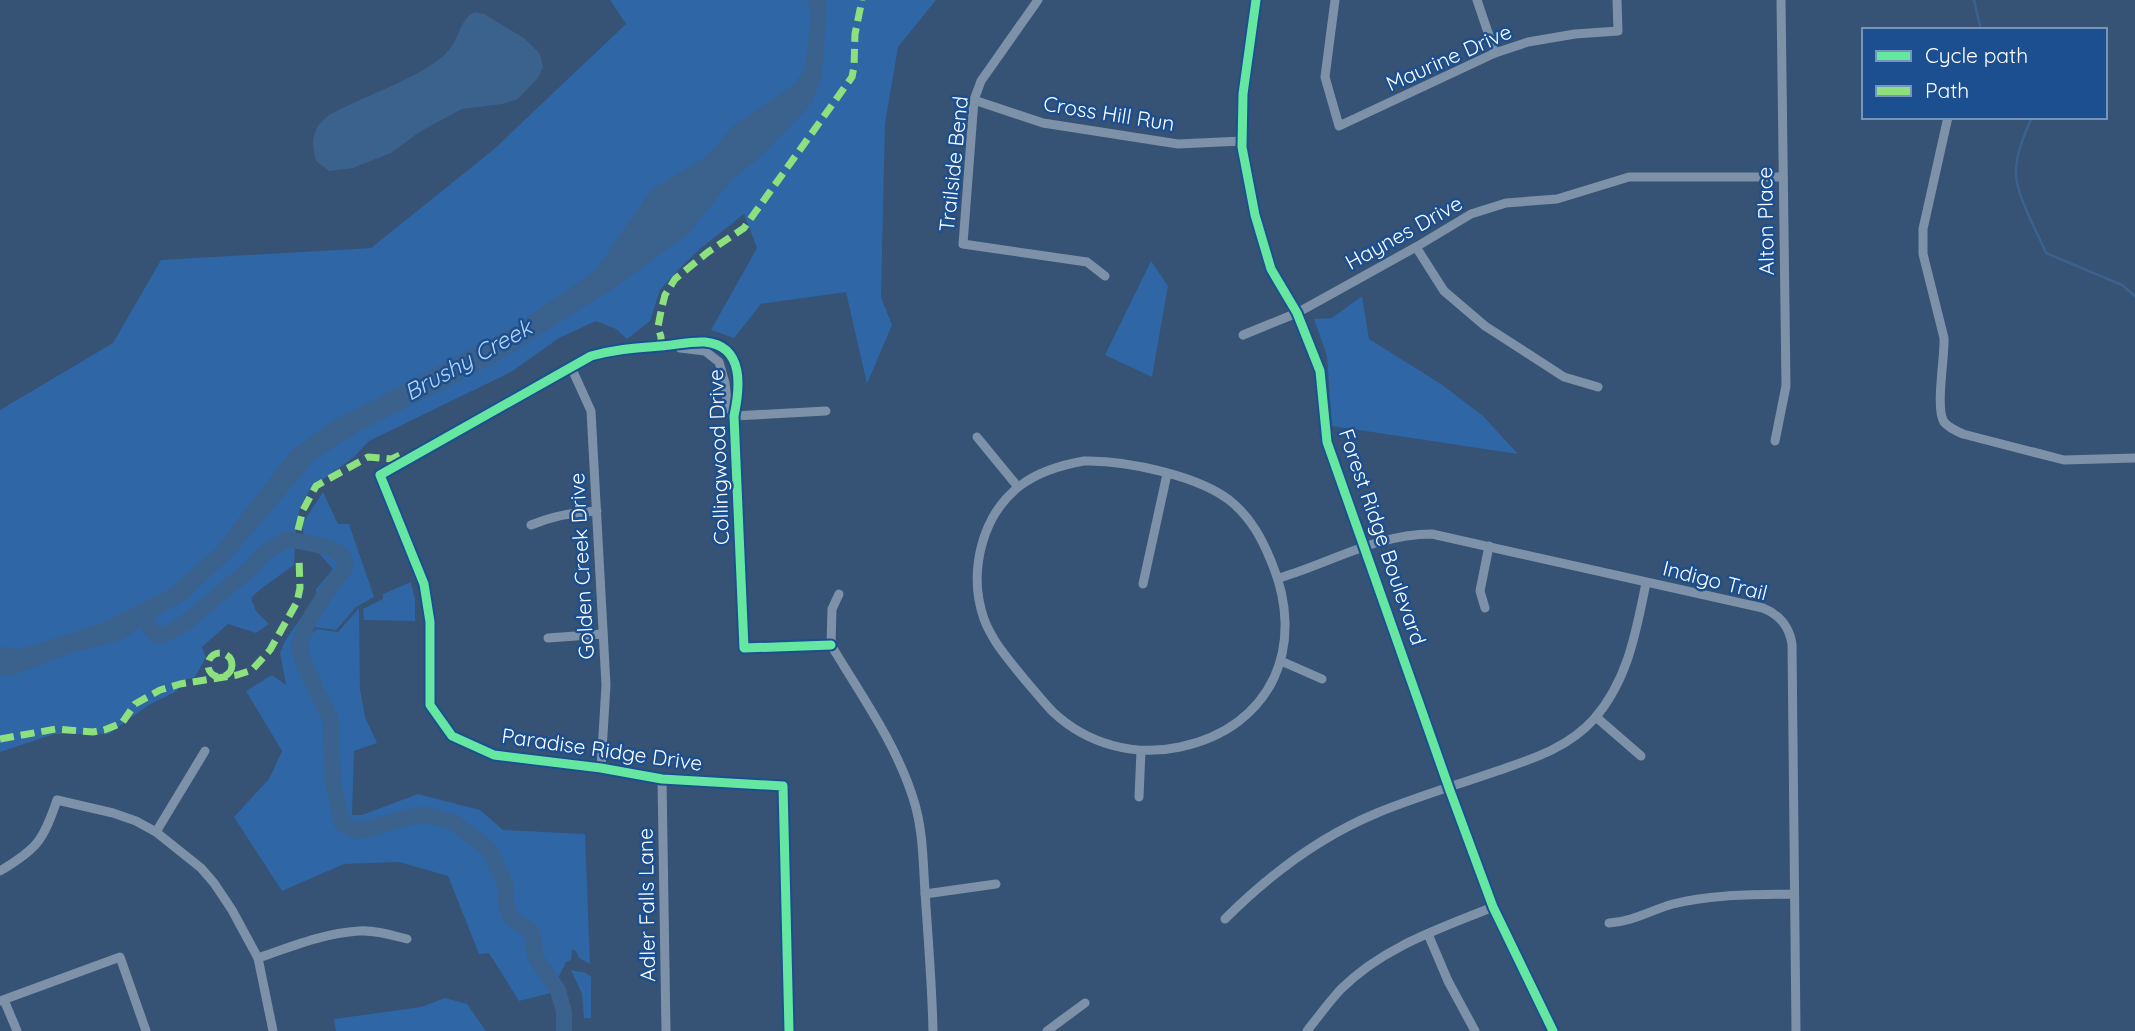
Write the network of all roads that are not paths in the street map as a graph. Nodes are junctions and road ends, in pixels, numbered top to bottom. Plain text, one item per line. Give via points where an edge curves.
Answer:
1 (1038, 0) edge
2 (1256, 0) edge
3 (1335, 0) edge
4 (1477, 0) edge
5 (1617, 0) edge
6 (1781, 0) edge
7 (1495, 53) junction
8 (974, 100) junction
9 (1948, 119) edge
10 (1242, 141) junction
11 (1783, 177) junction
12 (1416, 247) junction
13 (1104, 276) dead end
14 (1297, 313) junction
15 (1243, 335) dead end
16 (661, 346) junction
17 (571, 367) junction
18 (1598, 387) dead end
19 (826, 411) dead end
20 (734, 416) junction
21 (977, 437) dead end
22 (1775, 441) dead end
23 (2135, 458) edge
24 (1167, 474) junction
25 (380, 475) joint
26 (1018, 487) junction
27 (597, 511) junction
28 (531, 525) dead end
29 (1489, 546) junction
30 (1365, 547) junction
31 (1279, 578) junction
32 (1646, 583) junction
33 (1143, 584) dead end
34 (839, 594) dead end
35 (1485, 608) dead end
36 (603, 634) junction
37 (548, 638) dead end
38 (831, 645) junction
39 (1281, 661) junction
40 (1322, 679) dead end
41 (1596, 717) junction
42 (205, 751) dead end
43 (1141, 751) junction
44 (1641, 756) dead end
45 (601, 768) junction
46 (662, 779) junction
47 (1449, 788) junction
48 (1139, 797) dead end
49 (156, 832) junction
50 (0, 871) edge
51 (996, 884) dead end
52 (925, 894) junction
53 (1794, 894) junction
54 (1493, 907) junction
55 (1225, 919) dead end
56 (1609, 923) dead end
57 (1428, 934) junction
58 (407, 939) dead end
59 (258, 958) junction
60 (2, 1001) edge
61 (1085, 1003) dead end
62 (17, 1031) edge
63 (146, 1031) edge
64 (273, 1031) edge
65 (666, 1031) edge
66 (789, 1031) edge
67 (933, 1031) edge
68 (1047, 1031) edge
69 (1307, 1031) edge
70 (1475, 1031) edge
71 (1553, 1031) edge
72 (1796, 1031) edge

1 - 8 street, Trailside Bend via 981,81
2 - 10 street, Forest Ridge Boulevard via 1243,93
3 - 7 street, Maurine Drive via 1325,77 1339,126
4 - 7 street
5 - 7 street, Maurine Drive via 1618,31 1528,42
6 - 11 street, Alton Place
8 - 10 street, Cross Hill Run via 1043,123 1164,142
8 - 13 street, Trailside Bend via 963,244 1087,262
9 - 23 street via 1922,242 1944,338 1942,418 1963,434 2050,457 2078,461
10 - 14 street, Forest Ridge Boulevard via 1255,215 1271,268
11 - 12 street, Haynes Drive via 1629,177 1557,199 1506,203 1471,214
11 - 22 street, Alton Place via 1786,386
12 - 14 street, Haynes Drive
12 - 18 street via 1444,291 1485,326 1564,377
14 - 15 street, Haynes Drive
14 - 30 street, Forest Ridge Boulevard via 1320,371 1327,442
16 - 17 street, Collingwood Drive via 614,349
16 - 20 street, Collingwood Drive via 705,351 719,362
16 - 20 street, Collingwood Drive via 707,342 728,352 738,375
17 - 25 street, Collingwood Drive
17 - 27 street, Golden Creek Drive via 591,411
19 - 20 street
20 - 38 street, Collingwood Drive via 744,648
21 - 26 street
24 - 26 street via 1084,461 1054,468
24 - 31 street via 1209,486 1234,503 1262,538
24 - 33 street
25 - 45 street, Paradise Ridge Drive via 424,584 430,622 430,705 452,736 494,755
26 - 43 street via 995,515 982,541 977,593 985,622 999,648 1065,723 1103,743
27 - 28 street via 548,517
27 - 36 street, Golden Creek Drive
29 - 30 street, Indigo Trail via 1418,534
29 - 32 street, Indigo Trail
29 - 35 street via 1480,591
30 - 31 street, Indigo Trail
30 - 47 street, Forest Ridge Boulevard
31 - 39 street via 1287,618
32 - 41 street via 1628,663
32 - 53 street, Indigo Trail via 1763,608 1788,630 1792,644
34 - 38 street via 831,610
36 - 37 street
36 - 45 street, Golden Creek Drive via 606,685
38 - 52 street via 888,741 915,802
39 - 40 street
39 - 43 street via 1260,700 1233,724 1186,746
41 - 44 street
41 - 47 street via 1568,742 1548,752
42 - 49 street
43 - 48 street
45 - 46 street, Paradise Ridge Drive
46 - 65 street, Adler Falls Lane
46 - 66 street, Paradise Ridge Drive via 783,786
47 - 54 street, Forest Ridge Boulevard
47 - 55 street via 1377,813 1321,841
49 - 50 street via 113,813 57,800 46,831 27,855
49 - 59 street via 214,883
51 - 52 street
52 - 67 street
53 - 56 street via 1693,900
53 - 72 street, Indigo Trail
54 - 57 street
54 - 71 street, Forest Ridge Boulevard
57 - 69 street via 1358,974
57 - 70 street
58 - 59 street via 383,932 331,934
59 - 64 street
60 - 62 street
60 - 63 street via 120,957
61 - 68 street

